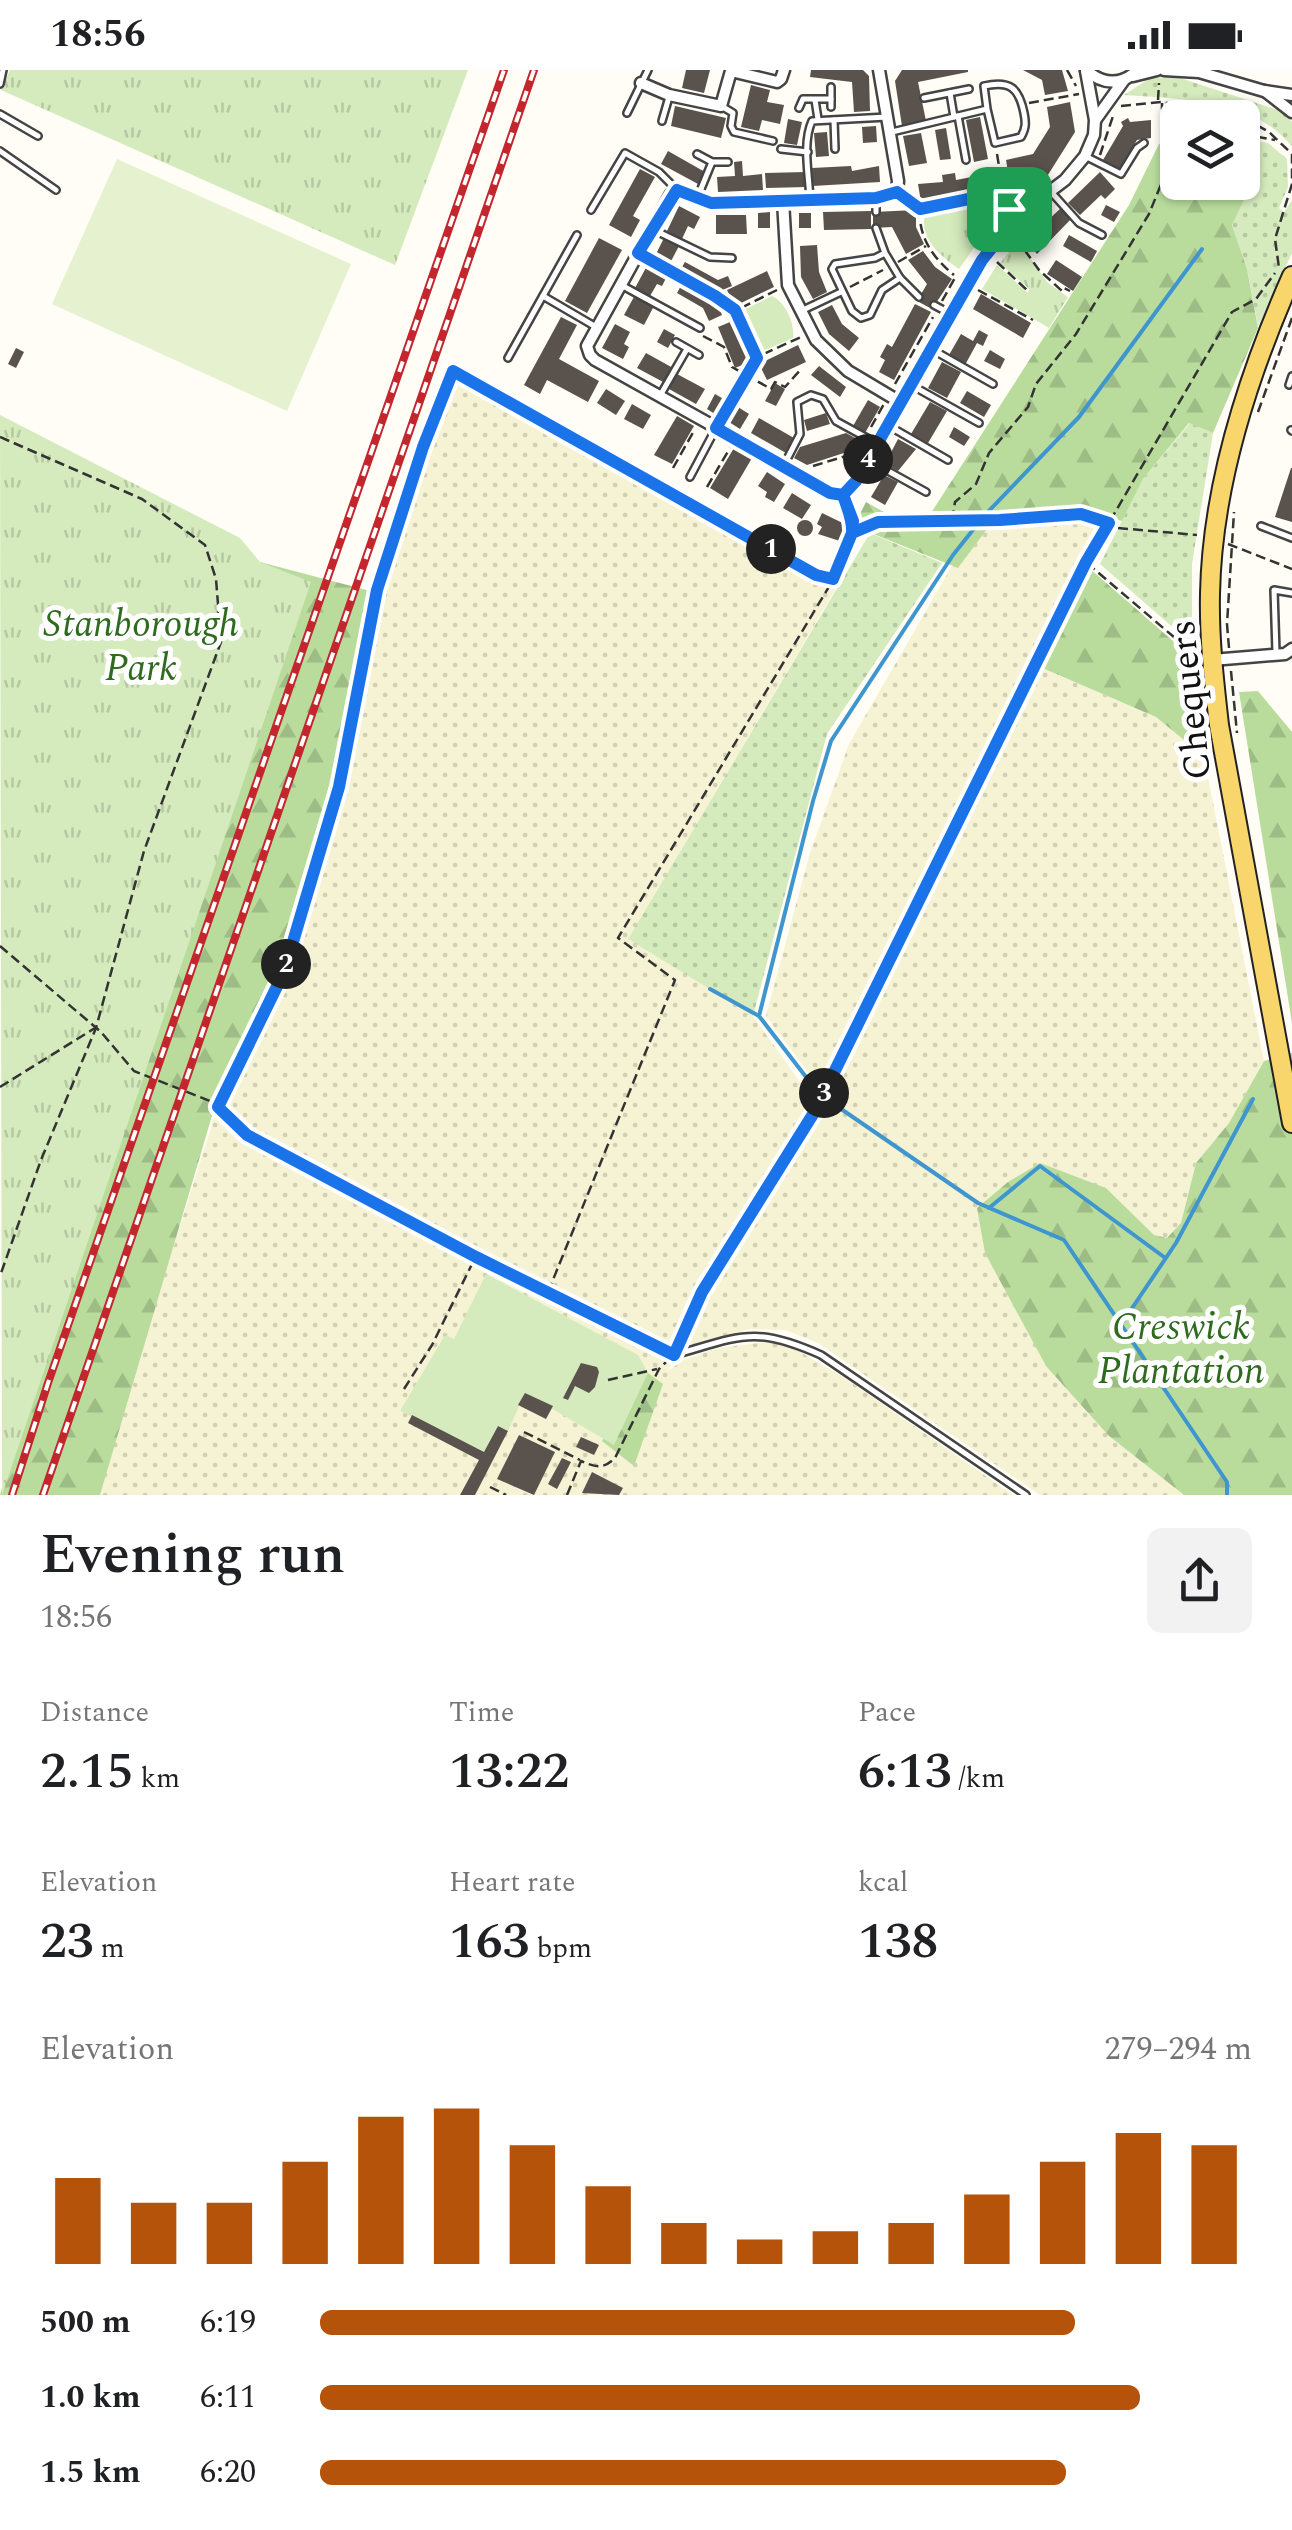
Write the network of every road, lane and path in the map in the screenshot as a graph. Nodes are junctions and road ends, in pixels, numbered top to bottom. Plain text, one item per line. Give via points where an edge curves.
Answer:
1 (3, 70) edge
2 (648, 70) edge
3 (731, 70) edge
4 (784, 70) edge
5 (879, 70) edge
6 (1067, 70) edge
7 (1160, 70) edge
8 (1086, 71) edge
9 (1198, 71) edge
10 (1131, 75) edge
11 (642, 83) junction
12 (0, 84) edge
13 (831, 87) dead end
14 (969, 89) dead end
15 (1264, 91) junction
16 (950, 93) junction
17 (669, 94) junction
18 (1292, 95) edge
19 (924, 98) dead end
20 (832, 99) junction
21 (815, 100) junction
22 (1160, 100) edge
23 (1160, 102) edge
24 (1022, 104) junction
25 (721, 106) junction
26 (1120, 106) dead end
27 (831, 107) dead end
28 (798, 108) dead end
29 (987, 109) junction
30 (1292, 112) edge
31 (627, 113) dead end
32 (0, 114) edge
33 (956, 116) junction
34 (886, 118) junction
35 (818, 119) junction
36 (834, 120) junction
37 (1095, 120) junction
38 (662, 121) dead end
39 (1260, 129) edge
40 (889, 132) junction
41 (38, 136) dead end
42 (1260, 139) edge
43 (1277, 140) junction
44 (772, 141) dead end
45 (995, 142) junction
46 (1144, 144) dead end
47 (781, 149) dead end
48 (836, 149) dead end
49 (0, 150) edge
50 (808, 152) junction
51 (697, 154) dead end
52 (1292, 154) edge
53 (1085, 156) junction
54 (966, 160) dead end
55 (712, 162) junction
56 (728, 162) dead end
57 (1160, 186) edge
58 (56, 190) dead end
59 (677, 190) junction
60 (1050, 191) junction
61 (897, 192) junction
62 (1003, 192) junction
63 (697, 198) junction
64 (876, 198) junction
65 (810, 200) junction
66 (783, 201) junction
67 (920, 209) junction
68 (591, 210) dead end
69 (876, 212) dead end
70 (1016, 218) junction
71 (876, 228) dead end
72 (652, 229) junction
73 (577, 235) dead end
74 (1102, 235) dead end
75 (1016, 238) dead end
76 (638, 253) junction
77 (885, 253) junction
78 (987, 253) junction
79 (732, 258) dead end
80 (1286, 272) edge
81 (900, 278) junction
82 (620, 284) junction
83 (788, 286) junction
84 (978, 290) dead end
85 (1070, 291) dead end
86 (841, 292) junction
87 (1028, 292) dead end
88 (543, 296) junction
89 (919, 297) dead end
90 (941, 309) junction
91 (735, 310) junction
92 (800, 311) junction
93 (1292, 318) edge
94 (1033, 320) dead end
95 (596, 327) junction
96 (700, 328) joint
97 (811, 332) junction
98 (676, 342) dead end
99 (687, 348) junction
100 (930, 348) junction
101 (699, 355) dead end
102 (508, 358) dead end
103 (757, 358) junction
104 (802, 368) dead end
105 (747, 375) junction
106 (1292, 376) edge
107 (992, 384) dead end
108 (910, 385) junction
109 (1288, 385) dead end
110 (888, 395) junction
111 (660, 396) junction
112 (900, 402) junction
113 (1259, 411) dead end
114 (700, 418) junction
115 (980, 423) dead end
116 (886, 425) junction
117 (716, 428) junction
118 (0, 437) edge
119 (735, 438) junction
120 (871, 440) junction
121 (868, 460) junction
122 (948, 460) dead end
123 (786, 461) junction
124 (673, 468) dead end
125 (690, 477) dead end
126 (708, 488) dead end
127 (926, 492) dead end
128 (843, 495) junction
129 (1236, 502) dead end
130 (952, 520) junction
131 (1109, 523) junction
132 (1261, 526) dead end
133 (852, 533) junction
134 (1292, 538) edge
135 (1222, 541) junction
136 (1086, 562) junction
137 (1292, 568) edge
138 (833, 579) junction
139 (1292, 593) edge
140 (1292, 649) edge
141 (1276, 655) junction
142 (1221, 659) junction
143 (0, 946) edge
144 (96, 1028) junction
145 (0, 1087) edge
146 (218, 1107) junction
147 (1292, 1123) edge
148 (476, 1257) junction
149 (0, 1276) edge
150 (548, 1292) junction
151 (674, 1355) junction
152 (659, 1368) junction
153 (608, 1380) dead end
154 (404, 1389) dead end
155 (524, 1432) dead end
156 (582, 1460) junction
157 (490, 1487) dead end
158 (506, 1495) edge
159 (567, 1495) edge
160 (1026, 1495) edge

1 - 12 lane
2 - 11 lane
3 - 4 street via 776,82
3 - 25 street
5 - 34 street
6 - 24 path via 1079,95
7 - 9 street
7 - 10 street
7 - 22 path
8 - 10 street via 1104,82
8 - 37 street
9 - 15 street
10 - 37 street
11 - 17 street
11 - 31 lane
13 - 20 lane
14 - 16 lane
15 - 18 street
15 - 30 street
16 - 19 lane
16 - 33 lane
17 - 25 street
17 - 38 lane
20 - 21 lane
20 - 27 lane
21 - 28 lane via 803,99
21 - 35 lane
23 - 26 path
24 - 29 lane via 1015,87 1003,82 984,86
24 - 45 lane via 1024,132
25 - 44 lane via 733,113 734,132
29 - 33 lane
29 - 45 lane
32 - 41 lane
33 - 40 lane
33 - 54 lane
34 - 36 lane
34 - 40 street
35 - 36 lane
35 - 50 lane via 809,126
36 - 48 lane
37 - 53 street
39 - 43 path
40 - 61 street
42 - 43 path
43 - 52 path
45 - 62 path
46 - 53 lane via 1122,174
47 - 50 lane
49 - 58 lane
50 - 65 lane
51 - 55 lane
52 - 80 path via 1292,184 1275,239
53 - 60 street
55 - 56 lane
55 - 63 lane
57 - 130 path via 1076,334 988,453 976,484 955,502
59 - 63 street
59 - 68 lane via 624,152
59 - 72 street
60 - 70 street
60 - 74 lane via 1080,223
61 - 64 street
61 - 67 path
62 - 67 path
62 - 70 path
63 - 66 street
64 - 65 street
64 - 69 lane
65 - 66 street
66 - 83 street
67 - 90 path via 928,245 956,276
70 - 78 street
71 - 77 lane
72 - 76 street
72 - 79 lane via 710,258
73 - 88 lane
75 - 85 path via 1051,284
76 - 82 street
76 - 91 path
77 - 81 lane
77 - 86 lane via 832,266
78 - 87 path
78 - 90 street
80 - 131 path via 1232,312
80 - 135 main road, Chequers via 1235,430
81 - 86 lane via 882,290 865,319 852,312
81 - 89 lane
82 - 95 street
82 - 96 lane
83 - 91 path
83 - 92 street
84 - 94 path
86 - 92 lane
88 - 95 lane
88 - 102 lane
90 - 100 street
90 - 110 path
91 - 103 path
92 - 97 street
93 - 113 path
95 - 111 street via 590,356
96 - 105 path
97 - 103 path
97 - 110 street via 832,358
98 - 99 lane
99 - 101 lane
99 - 111 lane
100 - 107 lane
100 - 108 street
103 - 105 path
104 - 105 path via 785,387 776,382 771,389
105 - 117 path
106 - 109 lane
108 - 112 street
108 - 115 lane
110 - 112 street
110 - 120 path
111 - 114 street
112 - 116 street
114 - 117 street
114 - 124 path
116 - 120 street
116 - 122 lane
117 - 119 street
117 - 125 lane
118 - 144 path via 142,499 206,546 216,579 221,642 144,851
119 - 123 street
119 - 126 path
120 - 121 street
120 - 123 path via 856,453 808,468
120 - 123 lane via 836,420 823,399 811,394 796,402 802,426
121 - 127 lane
121 - 128 street
123 - 128 street
128 - 133 path
129 - 135 path
130 - 131 path via 1081,514
130 - 133 path via 878,522
131 - 135 path
131 - 136 path
132 - 134 lane
133 - 138 path
135 - 137 path
135 - 142 path via 1227,624
135 - 142 main road, Chequers via 1210,593
136 - 142 path via 1198,658
136 - 151 path via 815,1111 702,1292
138 - 146 path via 453,371 377,590 339,787 284,972
138 - 150 path via 618,938 675,980
139 - 141 lane via 1274,590
140 - 141 street
141 - 142 street
142 - 147 main road, Chequers via 1246,878
143 - 144 path
144 - 145 path
144 - 146 path via 134,1071
144 - 149 path
146 - 148 path via 247,1135
148 - 150 path
148 - 154 path
150 - 151 path
151 - 152 path
151 - 160 lane via 741,1336 784,1338 821,1355
152 - 153 path
152 - 156 path via 614,1458 596,1467
155 - 156 path
156 - 159 path
157 - 158 path

